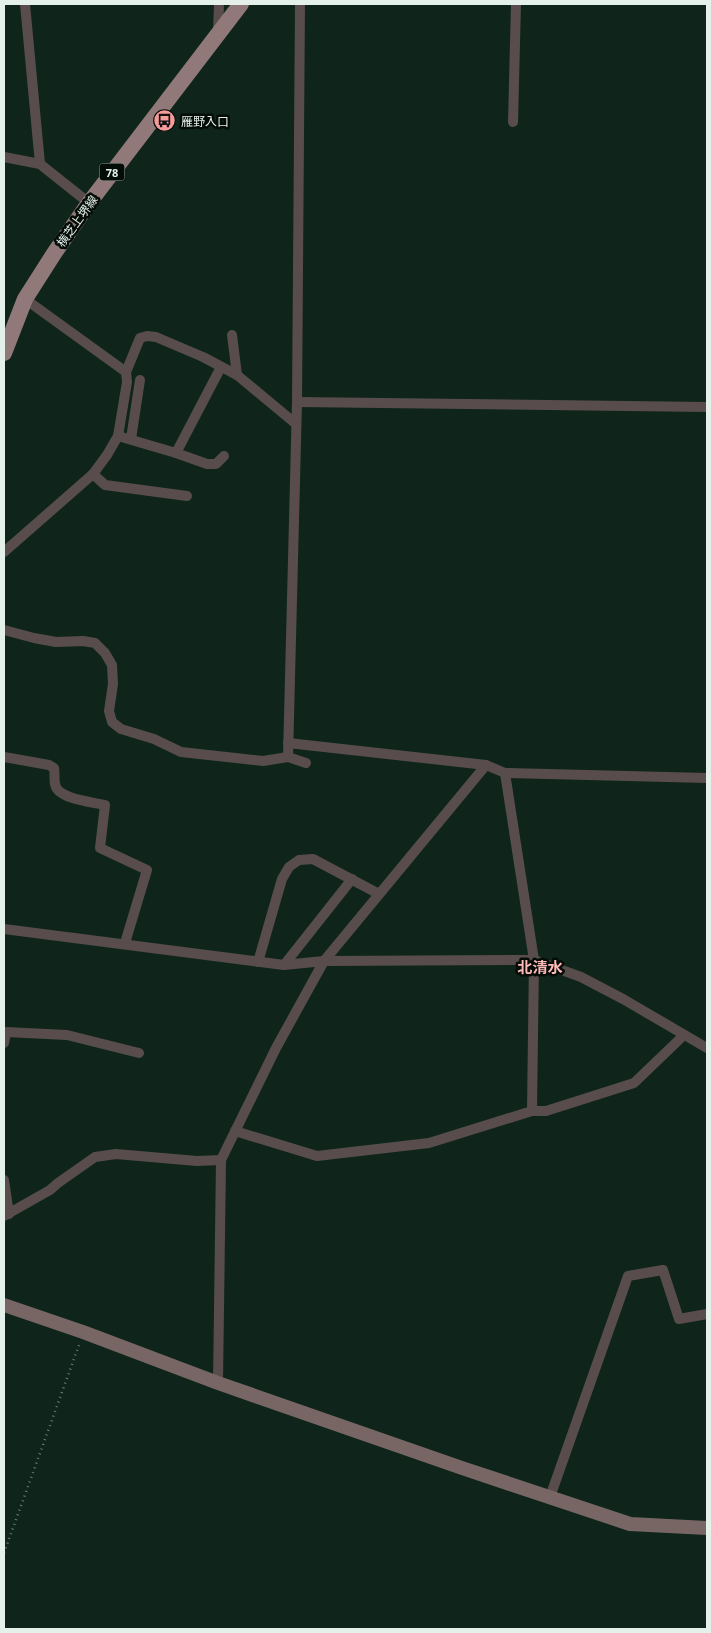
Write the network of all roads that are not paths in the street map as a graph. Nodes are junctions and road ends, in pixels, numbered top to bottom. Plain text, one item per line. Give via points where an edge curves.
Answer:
1 (25, 4) edge
2 (219, 4) edge
3 (241, 4) edge
4 (300, 4) edge
5 (516, 4) edge
6 (218, 33) junction
7 (514, 122) dead end
8 (4, 157) edge
9 (40, 164) junction
10 (89, 203) junction
11 (25, 299) junction
12 (232, 335) dead end
13 (4, 353) edge
14 (221, 367) junction
15 (126, 372) junction
16 (237, 375) junction
17 (140, 380) dead end
18 (297, 402) junction
19 (707, 406) edge
20 (296, 424) junction
21 (118, 436) junction
22 (131, 439) junction
23 (176, 453) junction
24 (224, 456) dead end
25 (93, 474) junction
26 (187, 496) dead end
27 (4, 552) edge
28 (4, 630) edge
29 (288, 742) junction
30 (4, 757) edge
31 (288, 757) junction
32 (306, 763) dead end
33 (486, 765) junction
34 (505, 773) junction
35 (707, 778) edge
36 (352, 879) junction
37 (379, 894) junction
38 (4, 929) edge
39 (126, 944) junction
40 (534, 960) junction
41 (324, 961) junction
42 (258, 962) junction
43 (284, 965) junction
44 (684, 1034) junction
45 (707, 1041) edge
46 (4, 1043) edge
47 (707, 1048) edge
48 (139, 1053) dead end
49 (532, 1111) junction
50 (235, 1131) junction
51 (221, 1160) junction
52 (4, 1180) edge
53 (6, 1215) edge
54 (4, 1305) edge
55 (707, 1314) edge
56 (218, 1382) junction
57 (550, 1498) junction
58 (707, 1528) edge

1 - 9 street
2 - 6 street
3 - 6 main road, 横芝上堺線 / 78
4 - 18 street
5 - 7 street
6 - 10 main road, 横芝上堺線 / 78
8 - 9 street
9 - 10 street
10 - 11 main road, 横芝上堺線 / 78
11 - 13 main road, 横芝上堺線 / 78
11 - 15 street
12 - 16 street
14 - 15 street via 156,337 147,336 140,338
14 - 16 street
14 - 23 street
15 - 21 street
16 - 20 street
17 - 22 street
18 - 19 street
18 - 20 street
20 - 29 street
21 - 22 street
21 - 25 street
22 - 23 street
23 - 24 street via 207,464 216,464
25 - 26 street via 105,485
25 - 27 street
28 - 31 street via 56,642 95,643 106,653 112,666 109,711 112,722 121,729 181,752 263,761
29 - 31 street
29 - 33 street
30 - 39 street via 49,765 54,768 58,791 66,797 105,805 100,848 147,870
31 - 32 street
33 - 34 street
33 - 37 street
34 - 35 street
34 - 40 street
36 - 37 street
36 - 42 street via 313,859 299,860 289,867 282,879
36 - 43 street
37 - 41 street
38 - 39 street
39 - 42 street
40 - 41 street
40 - 44 street via 581,976
40 - 49 street
41 - 43 street
41 - 50 street
42 - 43 street
44 - 47 street
44 - 49 street via 634,1083 546,1111
45 - 47 street
46 - 48 street via 6,1032 67,1035
49 - 50 street via 429,1143 317,1156
50 - 51 street
51 - 53 street via 116,1154 95,1157 50,1190
51 - 56 street
52 - 53 street
54 - 56 street
55 - 57 street via 680,1319 663,1270 628,1276
56 - 57 street
57 - 58 street via 630,1524

